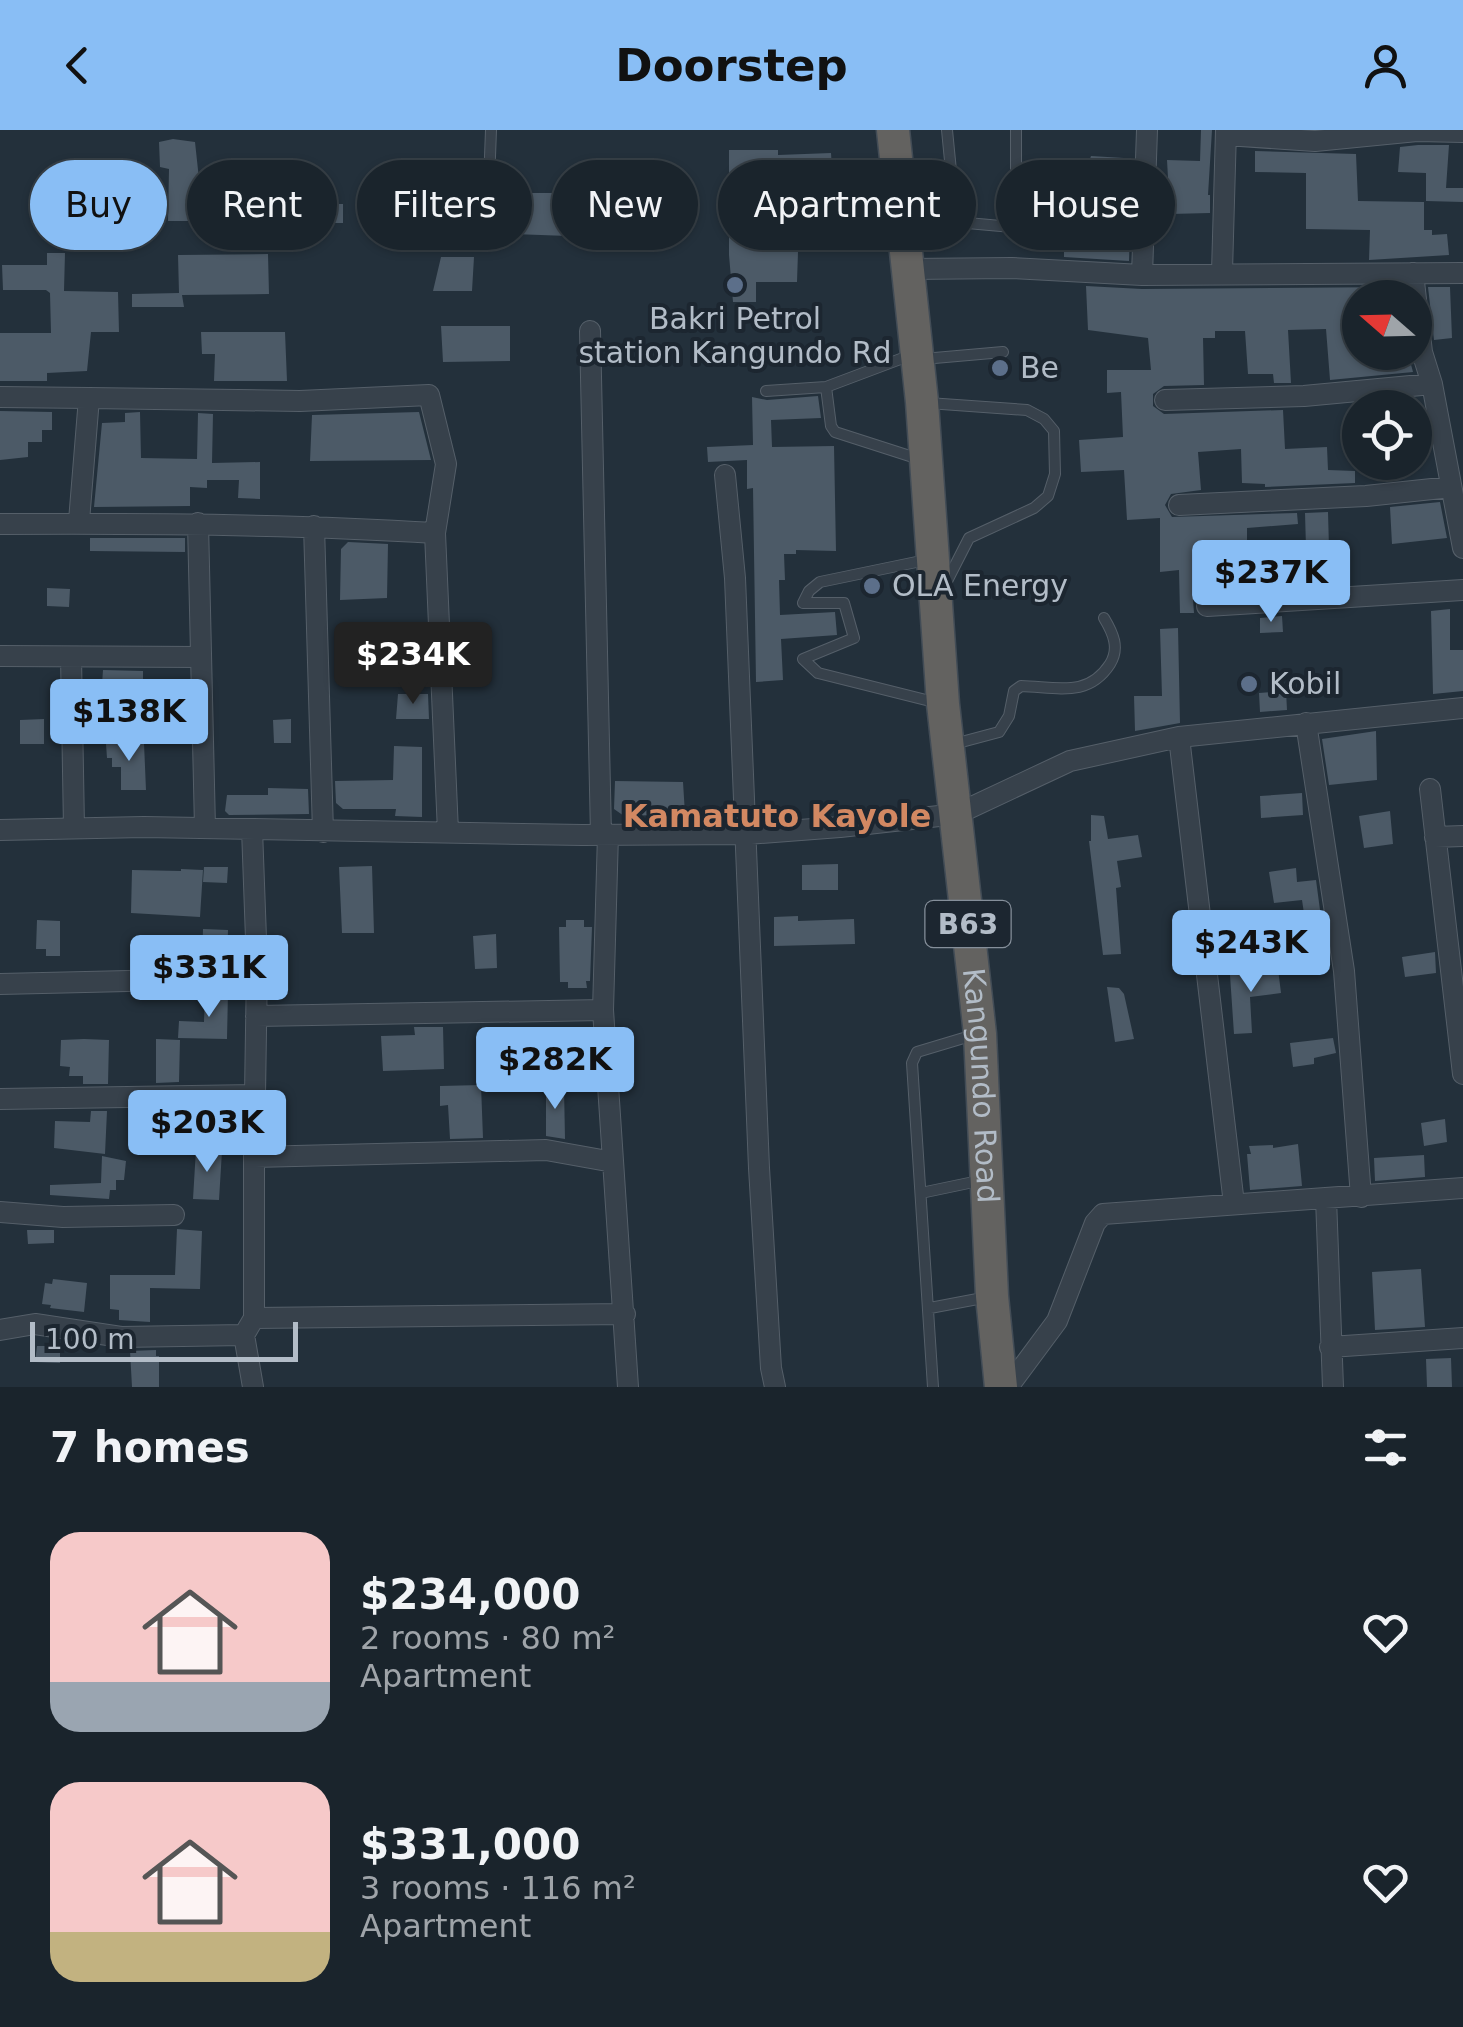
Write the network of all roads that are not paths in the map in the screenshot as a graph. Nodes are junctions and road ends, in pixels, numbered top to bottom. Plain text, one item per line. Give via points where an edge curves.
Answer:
1 (491, 130) edge
2 (894, 130) edge
3 (948, 130) edge
4 (1016, 130) edge
5 (1147, 130) edge
6 (1226, 132) edge
7 (1463, 132) edge
8 (1359, 134) edge
9 (490, 160) edge
10 (897, 160) edge
11 (951, 160) edge
12 (976, 224) edge
13 (907, 250) edge
14 (909, 269) junction
15 (1222, 272) junction
16 (1463, 272) edge
17 (1413, 273) junction
18 (1142, 275) junction
19 (590, 331) dead end
20 (1003, 352) dead end
21 (917, 356) junction
22 (1432, 384) junction
23 (826, 387) junction
24 (766, 391) dead end
25 (0, 398) edge
26 (89, 398) junction
27 (1165, 400) dead end
28 (922, 402) junction
29 (925, 461) junction
30 (726, 475) dead end
31 (1451, 486) junction
32 (1179, 504) dead end
33 (79, 521) junction
34 (198, 523) junction
35 (0, 524) edge
36 (314, 526) junction
37 (435, 533) junction
38 (1462, 542) edge
39 (932, 559) junction
40 (1463, 590) edge
41 (936, 604) junction
42 (1206, 606) dead end
43 (1104, 618) dead end
44 (0, 656) edge
45 (71, 657) junction
46 (201, 657) junction
47 (944, 704) junction
48 (1463, 708) edge
49 (1306, 723) junction
50 (1180, 737) junction
51 (949, 746) junction
52 (1430, 789) dead end
53 (958, 814) junction
54 (74, 828) junction
55 (205, 828) junction
56 (252, 829) junction
57 (0, 830) edge
58 (324, 832) junction
59 (448, 832) junction
60 (746, 834) junction
61 (604, 835) junction
62 (1463, 836) edge
63 (1436, 838) junction
64 (257, 978) junction
65 (0, 984) edge
66 (603, 1010) junction
67 (256, 1016) junction
68 (980, 1034) junction
69 (1463, 1074) edge
70 (255, 1094) junction
71 (0, 1099) edge
72 (254, 1158) junction
73 (613, 1162) junction
74 (986, 1180) junction
75 (1463, 1188) edge
76 (920, 1193) junction
77 (1361, 1197) junction
78 (1326, 1198) junction
79 (1234, 1204) junction
80 (0, 1212) edge
81 (174, 1215) dead end
82 (992, 1296) junction
83 (930, 1308) junction
84 (625, 1314) junction
85 (249, 1326) junction
86 (0, 1330) edge
87 (1463, 1338) edge
88 (1330, 1347) junction
89 (253, 1387) edge
90 (628, 1387) edge
91 (775, 1387) edge
92 (933, 1387) edge
93 (1004, 1387) edge
94 (1333, 1387) edge

1 - 9 lane
2 - 10 highway, Kangundo Road / B63
3 - 11 lane
4 - 12 lane via 1016,224
5 - 18 street
6 - 8 street via 1316,141
6 - 15 street
7 - 8 street
13 - 14 highway, Kangundo Road / B63
14 - 18 street
14 - 21 highway, Kangundo Road / B63
15 - 17 street
15 - 18 street
16 - 17 street
17 - 22 street
19 - 61 street
20 - 21 lane
21 - 23 lane
21 - 28 highway, Kangundo Road / B63
22 - 27 street
22 - 31 street
23 - 24 lane
23 - 29 lane via 835,432
25 - 26 street
26 - 33 street
26 - 37 street via 300,402 429,395 446,464
28 - 29 highway, Kangundo Road / B63
28 - 41 lane via 1027,410 1054,431 1056,474 1048,496 969,538
29 - 39 highway, Kangundo Road / B63
30 - 60 street
31 - 32 street
31 - 38 street
33 - 34 street
33 - 35 street
34 - 36 street
34 - 46 street
36 - 37 street
36 - 58 street
37 - 59 street
39 - 41 highway, Kangundo Road / B63
39 - 47 lane via 820,582 809,590 803,603 844,603 854,638 803,659 829,676
40 - 42 street
41 - 47 highway, Kangundo Road / B63
43 - 51 lane via 1114,636 1114,657 1099,680 1084,688 1021,686 999,732
44 - 45 street
45 - 46 street
45 - 54 street
46 - 55 street
47 - 51 highway, Kangundo Road / B63
48 - 49 street
49 - 50 street
49 - 77 street via 1344,971
50 - 53 street via 1070,761
50 - 79 street
51 - 53 highway, Kangundo Road / B63
52 - 63 street
53 - 60 street
53 - 68 highway, Kangundo Road / B63
54 - 55 street
54 - 57 street
55 - 56 street
56 - 58 street
56 - 64 street
58 - 59 street
59 - 61 street
60 - 61 street
60 - 91 street
61 - 66 street
62 - 63 street
63 - 69 street
64 - 65 street
64 - 67 street
66 - 67 street
66 - 73 street
67 - 70 street
68 - 74 highway, Kangundo Road / B63
68 - 76 lane via 926,1048 912,1063
70 - 71 street
70 - 72 street
72 - 73 street via 546,1150
72 - 85 street
73 - 84 street
74 - 76 lane
74 - 82 highway, Kangundo Road / B63
75 - 77 street
76 - 83 lane
77 - 78 street
78 - 79 street
78 - 88 street
79 - 93 street via 1104,1214 1057,1321
80 - 81 street
82 - 83 lane
82 - 93 highway, Kangundo Road / B63
83 - 92 lane
84 - 85 street
84 - 90 street
85 - 86 street via 233,1338 121,1336 36,1324
85 - 89 street
87 - 88 street
88 - 94 street

